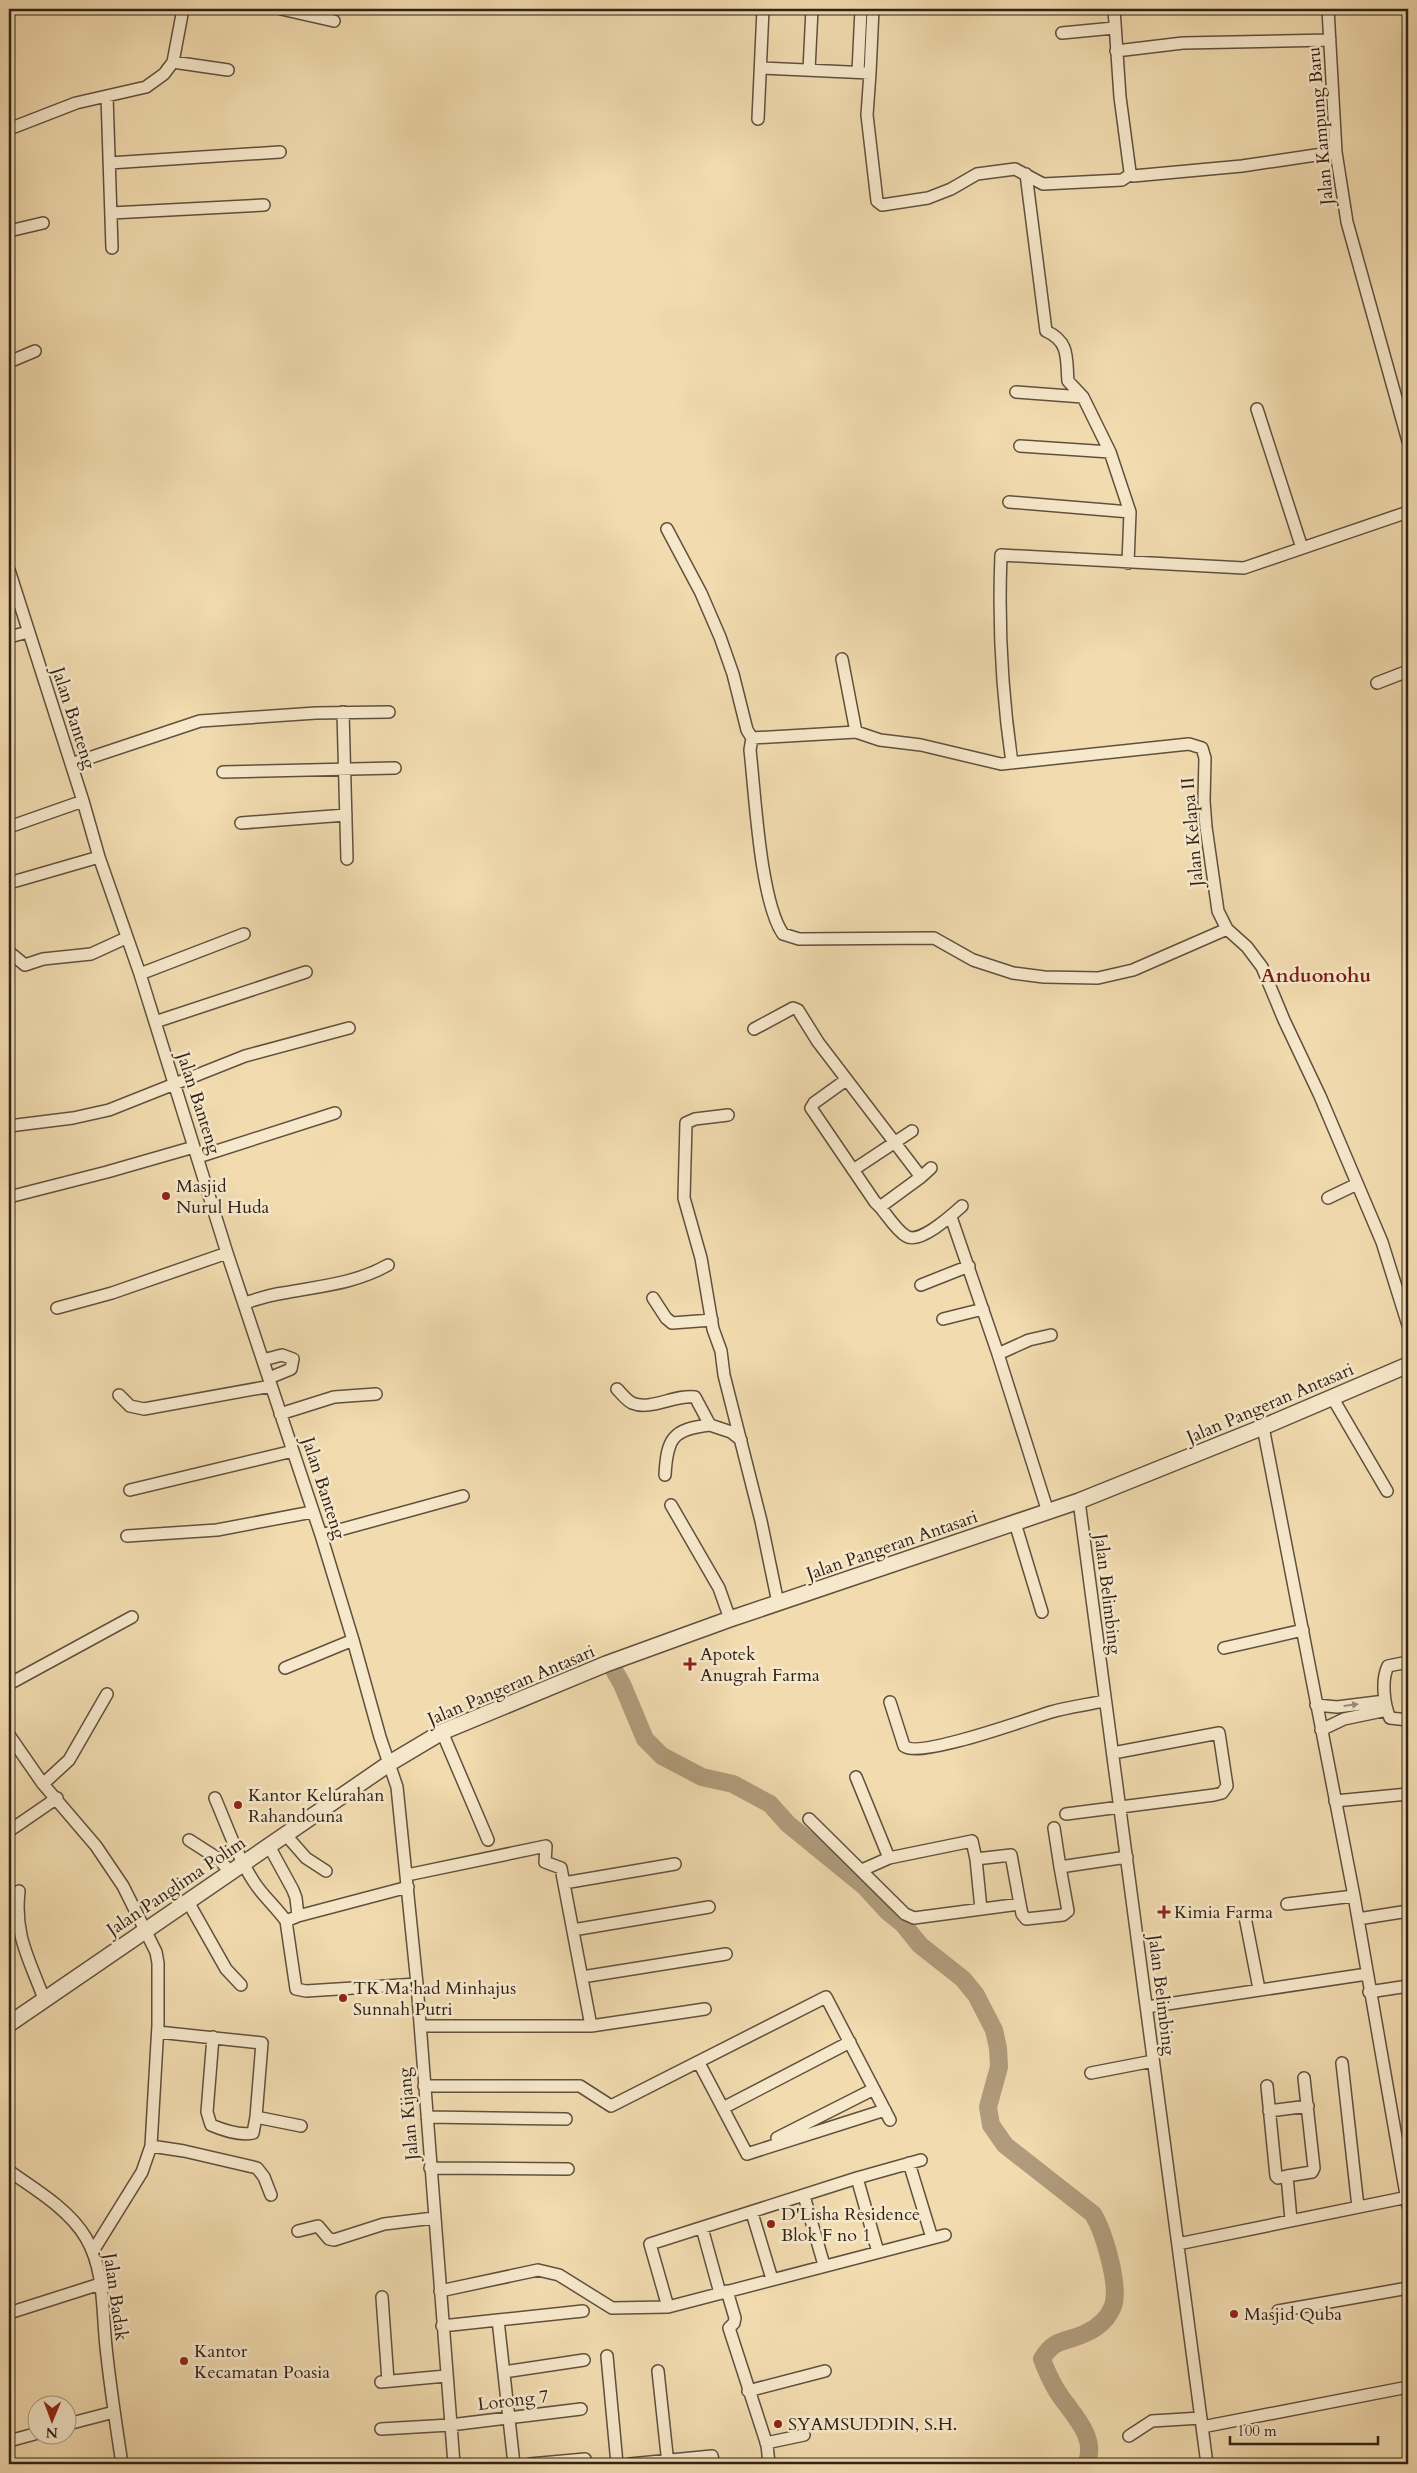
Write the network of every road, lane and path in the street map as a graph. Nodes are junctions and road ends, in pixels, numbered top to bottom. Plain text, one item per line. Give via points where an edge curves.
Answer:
1 (183, 9) edge
2 (281, 9) edge
3 (764, 9) edge
4 (812, 9) edge
5 (861, 9) edge
6 (873, 9) edge
7 (1114, 9) edge
8 (1328, 9) edge
9 (334, 21) dead end
10 (1114, 28) junction
11 (1062, 33) dead end
12 (1330, 40) junction
13 (1116, 51) junction
14 (173, 62) junction
15 (761, 68) junction
16 (228, 70) dead end
17 (809, 70) junction
18 (858, 72) junction
19 (870, 73) junction
20 (107, 96) junction
21 (758, 119) dead end
22 (9, 129) edge
23 (280, 152) dead end
24 (1336, 152) junction
25 (109, 163) junction
26 (1026, 174) junction
27 (1131, 174) junction
28 (264, 205) dead end
29 (111, 212) junction
30 (43, 223) dead end
31 (9, 231) edge
32 (112, 248) dead end
33 (35, 351) dead end
34 (9, 362) edge
35 (1016, 392) dead end
36 (1083, 397) junction
37 (1257, 409) dead end
38 (1406, 425) edge
39 (1408, 441) edge
40 (1020, 446) dead end
41 (1110, 452) junction
42 (1009, 502) dead end
43 (1130, 512) junction
44 (1408, 512) edge
45 (667, 529) dead end
46 (1302, 548) junction
47 (1128, 563) junction
48 (10, 576) edge
49 (28, 632) junction
50 (9, 637) edge
51 (842, 659) dead end
52 (1408, 671) edge
53 (1376, 684) dead end
54 (343, 712) junction
55 (389, 712) dead end
56 (856, 732) junction
57 (752, 738) junction
58 (71, 764) junction
59 (1012, 764) junction
60 (395, 768) dead end
61 (344, 769) junction
62 (223, 772) dead end
63 (83, 800) junction
64 (346, 815) junction
65 (241, 823) dead end
66 (9, 827) edge
67 (99, 857) junction
68 (347, 859) dead end
69 (9, 883) edge
70 (1227, 929) junction
71 (244, 934) dead end
72 (126, 938) junction
73 (9, 952) edge
74 (306, 972) dead end
75 (140, 974) junction
76 (155, 1022) junction
77 (349, 1028) dead end
78 (754, 1030) dead end
79 (846, 1080) junction
80 (173, 1084) junction
81 (335, 1113) dead end
82 (728, 1115) dead end
83 (9, 1126) edge
84 (912, 1132) dead end
85 (894, 1144) junction
86 (196, 1152) junction
87 (931, 1168) dead end
88 (853, 1170) junction
89 (921, 1176) junction
90 (1357, 1184) junction
91 (9, 1196) edge
92 (1328, 1198) dead end
93 (962, 1206) dead end
94 (880, 1207) junction
95 (951, 1217) junction
96 (227, 1252) junction
97 (388, 1265) dead end
98 (969, 1266) junction
99 (921, 1285) dead end
100 (653, 1298) dead end
101 (244, 1303) junction
102 (57, 1308) dead end
103 (983, 1309) junction
104 (943, 1319) dead end
105 (712, 1320) junction
106 (1408, 1325) edge
107 (1051, 1335) dead end
108 (998, 1354) junction
109 (263, 1360) junction
110 (1408, 1365) edge
111 (270, 1382) junction
112 (617, 1389) dead end
113 (376, 1394) dead end
114 (119, 1395) dead end
115 (1332, 1397) junction
116 (280, 1414) junction
117 (710, 1425) junction
118 (1263, 1427) junction
119 (740, 1440) junction
120 (293, 1451) junction
121 (665, 1475) dead end
122 (130, 1490) dead end
123 (1387, 1491) dead end
124 (463, 1496) dead end
125 (1079, 1501) junction
126 (671, 1505) dead end
127 (312, 1512) junction
128 (1048, 1512) junction
129 (1015, 1523) junction
130 (321, 1535) junction
131 (126, 1536) dead end
132 (778, 1603) junction
133 (1042, 1612) dead end
134 (132, 1617) dead end
135 (730, 1619) junction
136 (1303, 1630) junction
137 (353, 1640) junction
138 (1224, 1648) dead end
139 (1408, 1662) edge
140 (285, 1668) dead end
141 (9, 1684) edge
142 (107, 1694) dead end
143 (1104, 1701) junction
144 (890, 1702) dead end
145 (1316, 1705) junction
146 (1386, 1705) junction
147 (1408, 1720) edge
148 (1321, 1730) junction
149 (442, 1732) junction
150 (9, 1735) edge
151 (1113, 1752) junction
152 (390, 1763) junction
153 (856, 1777) dead end
154 (43, 1784) junction
155 (1408, 1794) edge
156 (57, 1798) junction
157 (215, 1798) dead end
158 (1335, 1801) junction
159 (1120, 1806) junction
160 (1066, 1814) dead end
161 (809, 1819) dead end
162 (1054, 1828) dead end
163 (9, 1831) edge
164 (285, 1834) junction
165 (189, 1840) dead end
166 (488, 1840) dead end
167 (269, 1846) junction
168 (1127, 1857) junction
169 (889, 1858) junction
170 (976, 1859) junction
171 (675, 1864) dead end
172 (236, 1867) junction
173 (1060, 1867) junction
174 (862, 1870) junction
175 (326, 1871) dead end
176 (407, 1881) junction
177 (564, 1883) junction
178 (19, 1891) dead end
179 (1354, 1896) junction
180 (187, 1900) junction
181 (1020, 1904) junction
182 (1287, 1904) dead end
183 (709, 1907) dead end
184 (981, 1909) junction
185 (1408, 1911) edge
186 (298, 1916) junction
187 (1245, 1917) dead end
188 (1358, 1919) junction
189 (286, 1921) junction
190 (145, 1930) junction
191 (573, 1930) junction
192 (726, 1954) dead end
193 (1367, 1974) junction
194 (582, 1977) junction
195 (416, 1984) junction
196 (241, 1985) dead end
197 (1408, 1986) edge
198 (1259, 1990) junction
199 (1369, 1992) junction
200 (44, 1999) junction
201 (1147, 2007) junction
202 (705, 2009) dead end
203 (9, 2024) edge
204 (420, 2026) junction
205 (591, 2026) junction
206 (158, 2032) junction
207 (213, 2037) junction
208 (850, 2042) junction
209 (1153, 2061) junction
210 (1342, 2062) dead end
211 (699, 2063) junction
212 (1091, 2073) dead end
213 (1304, 2078) dead end
214 (424, 2086) junction
215 (1267, 2086) dead end
216 (874, 2089) junction
217 (1308, 2106) junction
218 (723, 2108) junction
219 (1269, 2111) junction
220 (256, 2117) junction
221 (427, 2118) junction
222 (566, 2119) dead end
223 (301, 2126) dead end
224 (150, 2146) junction
225 (747, 2154) junction
226 (920, 2160) dead end
227 (909, 2163) junction
228 (430, 2168) junction
229 (568, 2168) dead end
230 (9, 2171) edge
231 (1288, 2176) junction
232 (857, 2178) junction
233 (271, 2195) dead end
234 (804, 2196) junction
235 (1408, 2200) edge
236 (1358, 2207) junction
237 (752, 2213) junction
238 (434, 2218) junction
239 (1291, 2220) junction
240 (702, 2228) junction
241 (298, 2232) dead end
242 (945, 2235) dead end
243 (932, 2238) junction
244 (1178, 2244) junction
245 (93, 2252) junction
246 (878, 2252) junction
247 (824, 2265) junction
248 (772, 2279) junction
249 (100, 2284) junction
250 (1408, 2288) edge
251 (440, 2291) junction
252 (723, 2292) junction
253 (382, 2297) dead end
254 (668, 2307) junction
255 (1278, 2310) dead end
256 (582, 2312) dead end
257 (9, 2313) edge
258 (498, 2320) junction
259 (442, 2326) junction
260 (607, 2356) dead end
261 (584, 2360) dead end
262 (658, 2371) dead end
263 (825, 2371) dead end
264 (504, 2372) junction
265 (446, 2376) junction
266 (1408, 2387) edge
267 (748, 2391) junction
268 (581, 2409) dead end
269 (114, 2412) junction
270 (508, 2419) junction
271 (78, 2421) edge
272 (1202, 2423) junction
273 (450, 2425) junction
274 (380, 2429) dead end
275 (804, 2435) dead end
276 (28, 2436) edge
277 (1129, 2436) dead end
278 (9, 2441) edge
279 (766, 2443) junction
280 (585, 2459) dead end
281 (668, 2462) edge
282 (122, 2464) edge
283 (454, 2464) edge
284 (514, 2464) edge
285 (530, 2464) edge
286 (617, 2464) edge
287 (630, 2464) edge
288 (714, 2464) edge
289 (769, 2464) edge
290 (1207, 2464) edge

1 - 14 street
2 - 9 street
3 - 15 street
4 - 17 street
5 - 18 street
6 - 19 street
7 - 10 street
8 - 12 street, Jalan Kampung Baru
10 - 11 street
10 - 13 street
12 - 13 street via 1183,43
12 - 24 street, Jalan Kampung Baru
13 - 27 street
14 - 16 street
14 - 20 street via 164,74 146,87
15 - 17 street
15 - 21 street
17 - 18 street
18 - 19 street
19 - 26 street via 867,115 879,203 886,205 928,198 952,189 967,178 987,172 1014,169
20 - 22 street via 76,103
20 - 25 street
23 - 25 street
24 - 27 street via 1242,166 1140,176
24 - 38 street, Jalan Kampung Baru via 1354,253
25 - 29 street
26 - 27 street via 1042,184 1122,180
26 - 36 street via 1046,331 1058,337 1067,352 1068,381
28 - 29 street
29 - 32 street
30 - 31 street
33 - 34 street
35 - 36 street
36 - 41 street
37 - 46 street
38 - 39 street, Jalan Kampung Baru
40 - 41 street
41 - 43 street
42 - 43 street
43 - 47 street
44 - 46 street
45 - 57 street via 720,637
46 - 47 street via 1244,568
47 - 59 street via 1001,555 999,638
48 - 49 street, Jalan Banteng
49 - 50 street
49 - 58 street, Jalan Banteng
51 - 56 street
52 - 53 street
54 - 55 street
54 - 58 street via 200,721
54 - 61 street
56 - 57 street, Jalan Kelapa II
56 - 59 street, Jalan Kelapa II via 880,740 921,744 994,764
57 - 70 street via 750,750 768,890 780,930 787,936 934,938 973,960 1013,973 1044,978 1098,978 1133,970
58 - 63 street, Jalan Banteng
59 - 70 street, Jalan Kelapa II via 1189,744 1202,748 1212,876 1218,911
60 - 61 street
61 - 62 street
61 - 64 street
63 - 66 street
63 - 67 street, Jalan Banteng
64 - 65 street
64 - 68 street
67 - 69 street
67 - 72 street, Jalan Banteng
70 - 90 street, Jalan Kelapa II via 1247,947 1262,967
71 - 75 street
72 - 73 street via 91,954 43,959 30,965 21,964
72 - 75 street, Jalan Banteng
74 - 76 street
75 - 76 street, Jalan Banteng
76 - 80 street, Jalan Banteng
77 - 80 street via 245,1056
78 - 79 street via 795,1008
79 - 85 street
79 - 88 street via 810,1108
80 - 83 street via 109,1110
80 - 86 street, Jalan Banteng
81 - 86 street
82 - 105 street via 695,1119 685,1126 684,1198 701,1258
84 - 85 street
85 - 88 street
85 - 89 street
86 - 91 street
86 - 96 street, Jalan Banteng
87 - 89 street
88 - 94 street
89 - 94 street
90 - 92 street
90 - 106 street, Jalan Kelapa II via 1382,1242
93 - 95 street
94 - 95 street via 908,1238 922,1236
95 - 98 street
96 - 101 street, Jalan Banteng
96 - 102 street via 112,1293
97 - 101 street via 340,1284
98 - 99 street
98 - 103 street
100 - 105 street via 672,1323
101 - 109 street, Jalan Banteng
103 - 104 street
103 - 108 street
105 - 119 street
107 - 108 street via 1029,1340
108 - 128 street
109 - 111 street, Jalan Banteng
109 - 111 street via 282,1354 293,1359 291,1369
110 - 115 street, Jalan Pangeran Antasari
111 - 114 street via 144,1409 130,1406
111 - 116 street, Jalan Banteng
112 - 117 street via 636,1404 695,1397
113 - 116 street via 334,1397
115 - 118 street, Jalan Pangeran Antasari
115 - 123 street
116 - 120 street, Jalan Banteng
117 - 119 street via 731,1432
117 - 121 street via 693,1427 672,1440 667,1452
118 - 125 street, Jalan Pangeran Antasari
118 - 136 street
119 - 132 street
120 - 122 street
120 - 127 street, Jalan Banteng
124 - 130 street
125 - 128 street, Jalan Pangeran Antasari
125 - 143 street, Jalan Belimbing
126 - 135 street via 719,1588
127 - 130 street, Jalan Banteng
127 - 131 street via 217,1530
128 - 129 street, Jalan Pangeran Antasari
129 - 132 street, Jalan Pangeran Antasari
129 - 133 street
130 - 137 street, Jalan Banteng
132 - 135 street, Jalan Pangeran Antasari
134 - 141 street
135 - 149 street, Jalan Pangeran Antasari via 606,1664
136 - 138 street
136 - 145 street
137 - 140 street
137 - 152 street, Jalan Banteng
139 - 146 street via 1388,1666
142 - 154 street via 70,1760
143 - 144 street via 1054,1712 958,1742 915,1750 904,1746
143 - 151 street, Jalan Belimbing
145 -> 146 street
145 - 148 street
146 - 147 street via 1392,1719
146 - 148 street
148 - 158 street
149 - 152 street, Jalan Pangeran Antasari
149 - 166 street
150 - 154 street
151 - 159 street, Jalan Belimbing
151 - 159 street via 1217,1732 1226,1774 1227,1786 1214,1796
152 - 164 street, Jalan Panglima Polim
152 - 176 street, Jalan Kijang via 397,1787
153 - 169 street
154 - 156 street
155 - 158 street
156 - 163 street
156 - 190 street via 123,1886
157 - 172 street
158 - 179 street
159 - 160 street
159 - 168 street, Jalan Belimbing
161 - 174 street
162 - 173 street
164 - 167 street, Jalan Panglima Polim
164 - 175 street via 306,1858
165 - 172 street
167 - 172 street, Jalan Panglima Polim
167 - 186 street via 293,1890
168 - 173 street
168 - 201 street, Jalan Belimbing
169 - 170 street via 969,1840 974,1843
169 - 174 street
170 - 181 street via 1010,1850
170 - 184 street
171 - 177 street
172 - 180 street, Jalan Panglima Polim
172 - 189 street via 275,1905
173 - 181 street via 1067,1914 1028,1920 1022,1917
174 - 184 street via 910,1917 921,1919
176 - 177 street via 546,1846 545,1862 561,1868
176 - 186 street
176 - 195 street, Jalan Kijang
177 - 191 street
178 - 200 street via 16,1914 20,1938
179 - 182 street
179 - 188 street
180 - 190 street, Jalan Panglima Polim
180 - 196 street via 216,1953
181 - 184 street
183 - 191 street
185 - 188 street
186 - 189 street
187 - 198 street
188 - 193 street
189 - 195 street via 298,1991
190 - 200 street, Jalan Panglima Polim
190 - 206 street via 158,1963
191 - 194 street
192 - 194 street
193 - 198 street
193 - 199 street
194 - 205 street
195 - 204 street, Jalan Kijang
197 - 199 street
198 - 201 street
199 - 235 street
200 - 203 street, Jalan Panglima Polim
201 - 209 street, Jalan Belimbing
202 - 205 street
204 - 205 street
204 - 214 street, Jalan Kijang
206 - 207 street
206 - 224 street
207 - 220 street via 262,2043
207 - 220 street via 207,2112 210,2125 248,2134 255,2129
208 - 211 street via 826,1998
208 - 216 street
208 - 218 street
209 - 212 street
209 - 244 street, Jalan Belimbing
210 - 236 street
211 - 214 street via 611,2106 580,2086
211 - 218 street
213 - 217 street
214 - 221 street, Jalan Kijang
215 - 219 street
216 - 225 street
216 - 225 street via 887,2115
217 - 219 street
217 - 231 street via 1314,2170
218 - 225 street
219 - 231 street via 1276,2176
220 - 223 street
221 - 222 street
221 - 228 street, Jalan Kijang
224 - 233 street via 257,2168
224 - 245 street via 142,2172
226 - 227 street
227 - 232 street
227 - 243 street
228 - 229 street
228 - 238 street, Jalan Kijang
230 - 245 street, Jalan Badak via 70,2218 86,2236
231 - 239 street
232 - 234 street
232 - 246 street
234 - 237 street
234 - 247 street
235 - 236 street
236 - 239 street
237 - 240 street
237 - 248 street
238 - 241 street via 384,2224 334,2240 329,2239 318,2226
238 - 251 street, Jalan Kijang
239 - 244 street
240 - 252 street
240 - 254 street via 650,2244
242 - 243 street
243 - 246 street
244 - 272 street, Jalan Belimbing
245 - 249 street, Jalan Badak
246 - 247 street
247 - 248 street
248 - 252 street
249 - 257 street
249 - 269 street, Jalan Badak
250 - 255 street
251 - 254 street via 538,2270 559,2275 612,2308
251 - 259 street, Jalan Kijang
252 - 254 street
252 - 267 street via 735,2318 729,2328
253 - 265 street via 384,2381
256 - 258 street
258 - 259 street
258 - 264 street
259 - 265 street, Jalan Kijang
260 - 286 street
261 - 264 street
262 - 281 street
263 - 267 street
264 - 270 street
265 - 273 street, Jalan Kijang
266 - 272 street
267 - 279 street
268 - 270 street, Lorong 7
269 - 271 street
269 - 282 street, Jalan Badak
270 - 273 street, Lorong 7
270 - 284 street
272 - 277 street via 1152,2421
272 - 290 street, Jalan Belimbing
273 - 274 street, Lorong 7
273 - 283 street, Jalan Kijang
275 - 279 street
276 - 278 street
279 - 289 street
280 - 285 street
281 - 287 street
281 - 288 street via 712,2456

